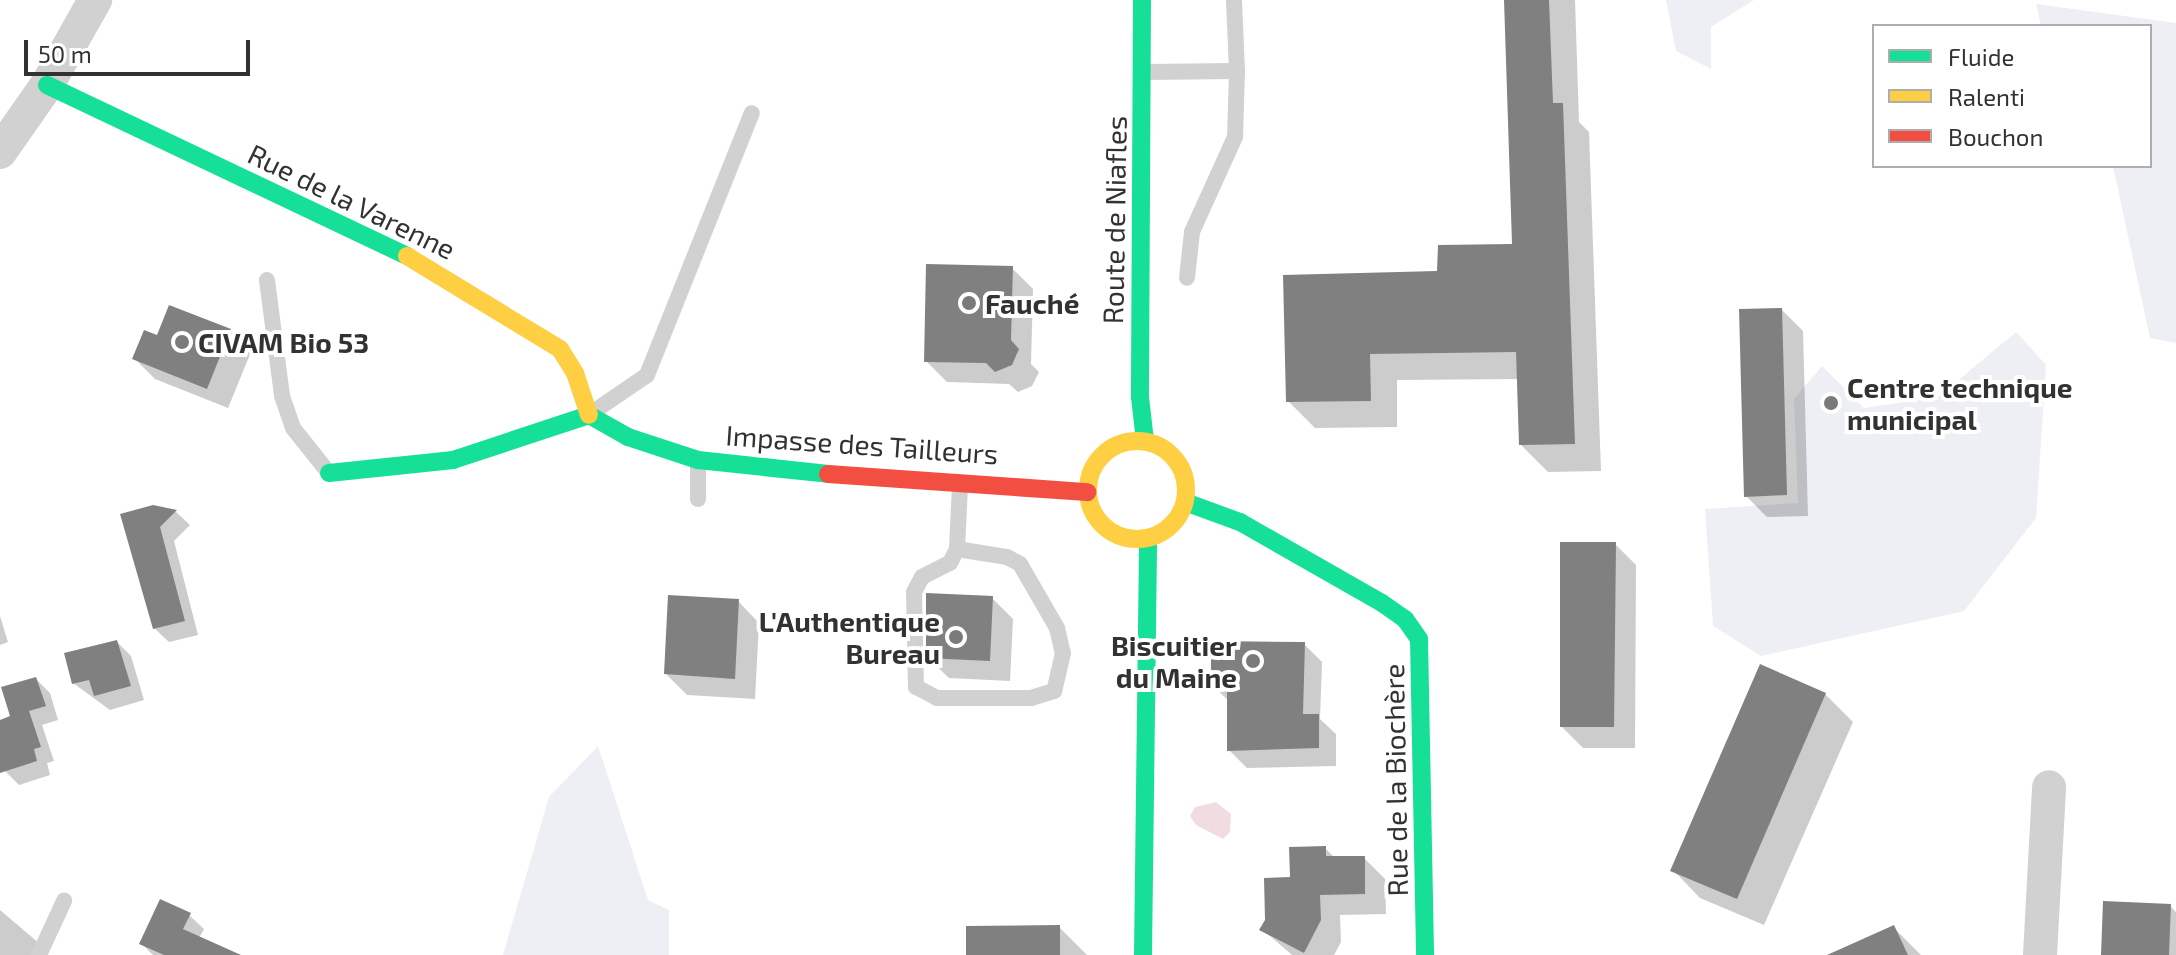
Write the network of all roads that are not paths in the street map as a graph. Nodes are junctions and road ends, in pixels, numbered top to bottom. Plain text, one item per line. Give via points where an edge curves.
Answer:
1 (95, 0) edge
2 (1142, 0) edge
3 (1234, 0) edge
4 (1237, 71) junction
5 (1143, 72) junction
6 (47, 85) junction
7 (752, 113) dead end
8 (0, 152) edge
9 (1187, 278) dead end
10 (267, 280) dead end
11 (589, 415) junction
12 (1145, 441) junction
13 (698, 460) junction
14 (329, 473) joint
15 (960, 479) junction
16 (1087, 492) junction
17 (698, 499) dead end
18 (1185, 502) junction
19 (1148, 538) junction
20 (957, 549) junction
21 (2049, 787) dead end
22 (64, 901) dead end
23 (39, 955) edge
24 (1143, 955) edge
25 (1425, 955) edge
26 (2040, 955) edge

1 - 6 street
2 - 5 street, Route de Niafles
3 - 4 lane
4 - 5 lane
4 - 9 lane via 1235,137 1192,232
5 - 12 street, Route de Niafles via 1140,397
6 - 8 street
6 - 11 street, Rue de la Varenne via 414,259 508,316 560,349 575,373
7 - 11 lane via 647,375
10 - 14 lane via 282,396 293,428
11 - 13 street, Impasse des Tailleurs via 628,437
11 - 14 street via 453,460
12 - 16 street via 1130,441 1103,453
12 - 18 street via 1167,451 1182,470
13 - 15 street, Impasse des Tailleurs via 762,470
13 - 17 lane
15 - 16 street, Impasse des Tailleurs
15 - 20 lane
16 - 19 street via 1096,519 1107,529 1119,536
18 - 19 street via 1171,525
18 - 25 street, Rue de la Biochère via 1240,522 1382,603 1405,619 1419,639
19 - 24 street
20 - 20 lane via 950,563 916,584 916,687 937,698 1031,698 1054,691 1063,653 1057,628 1020,564
21 - 26 street
22 - 23 lane

